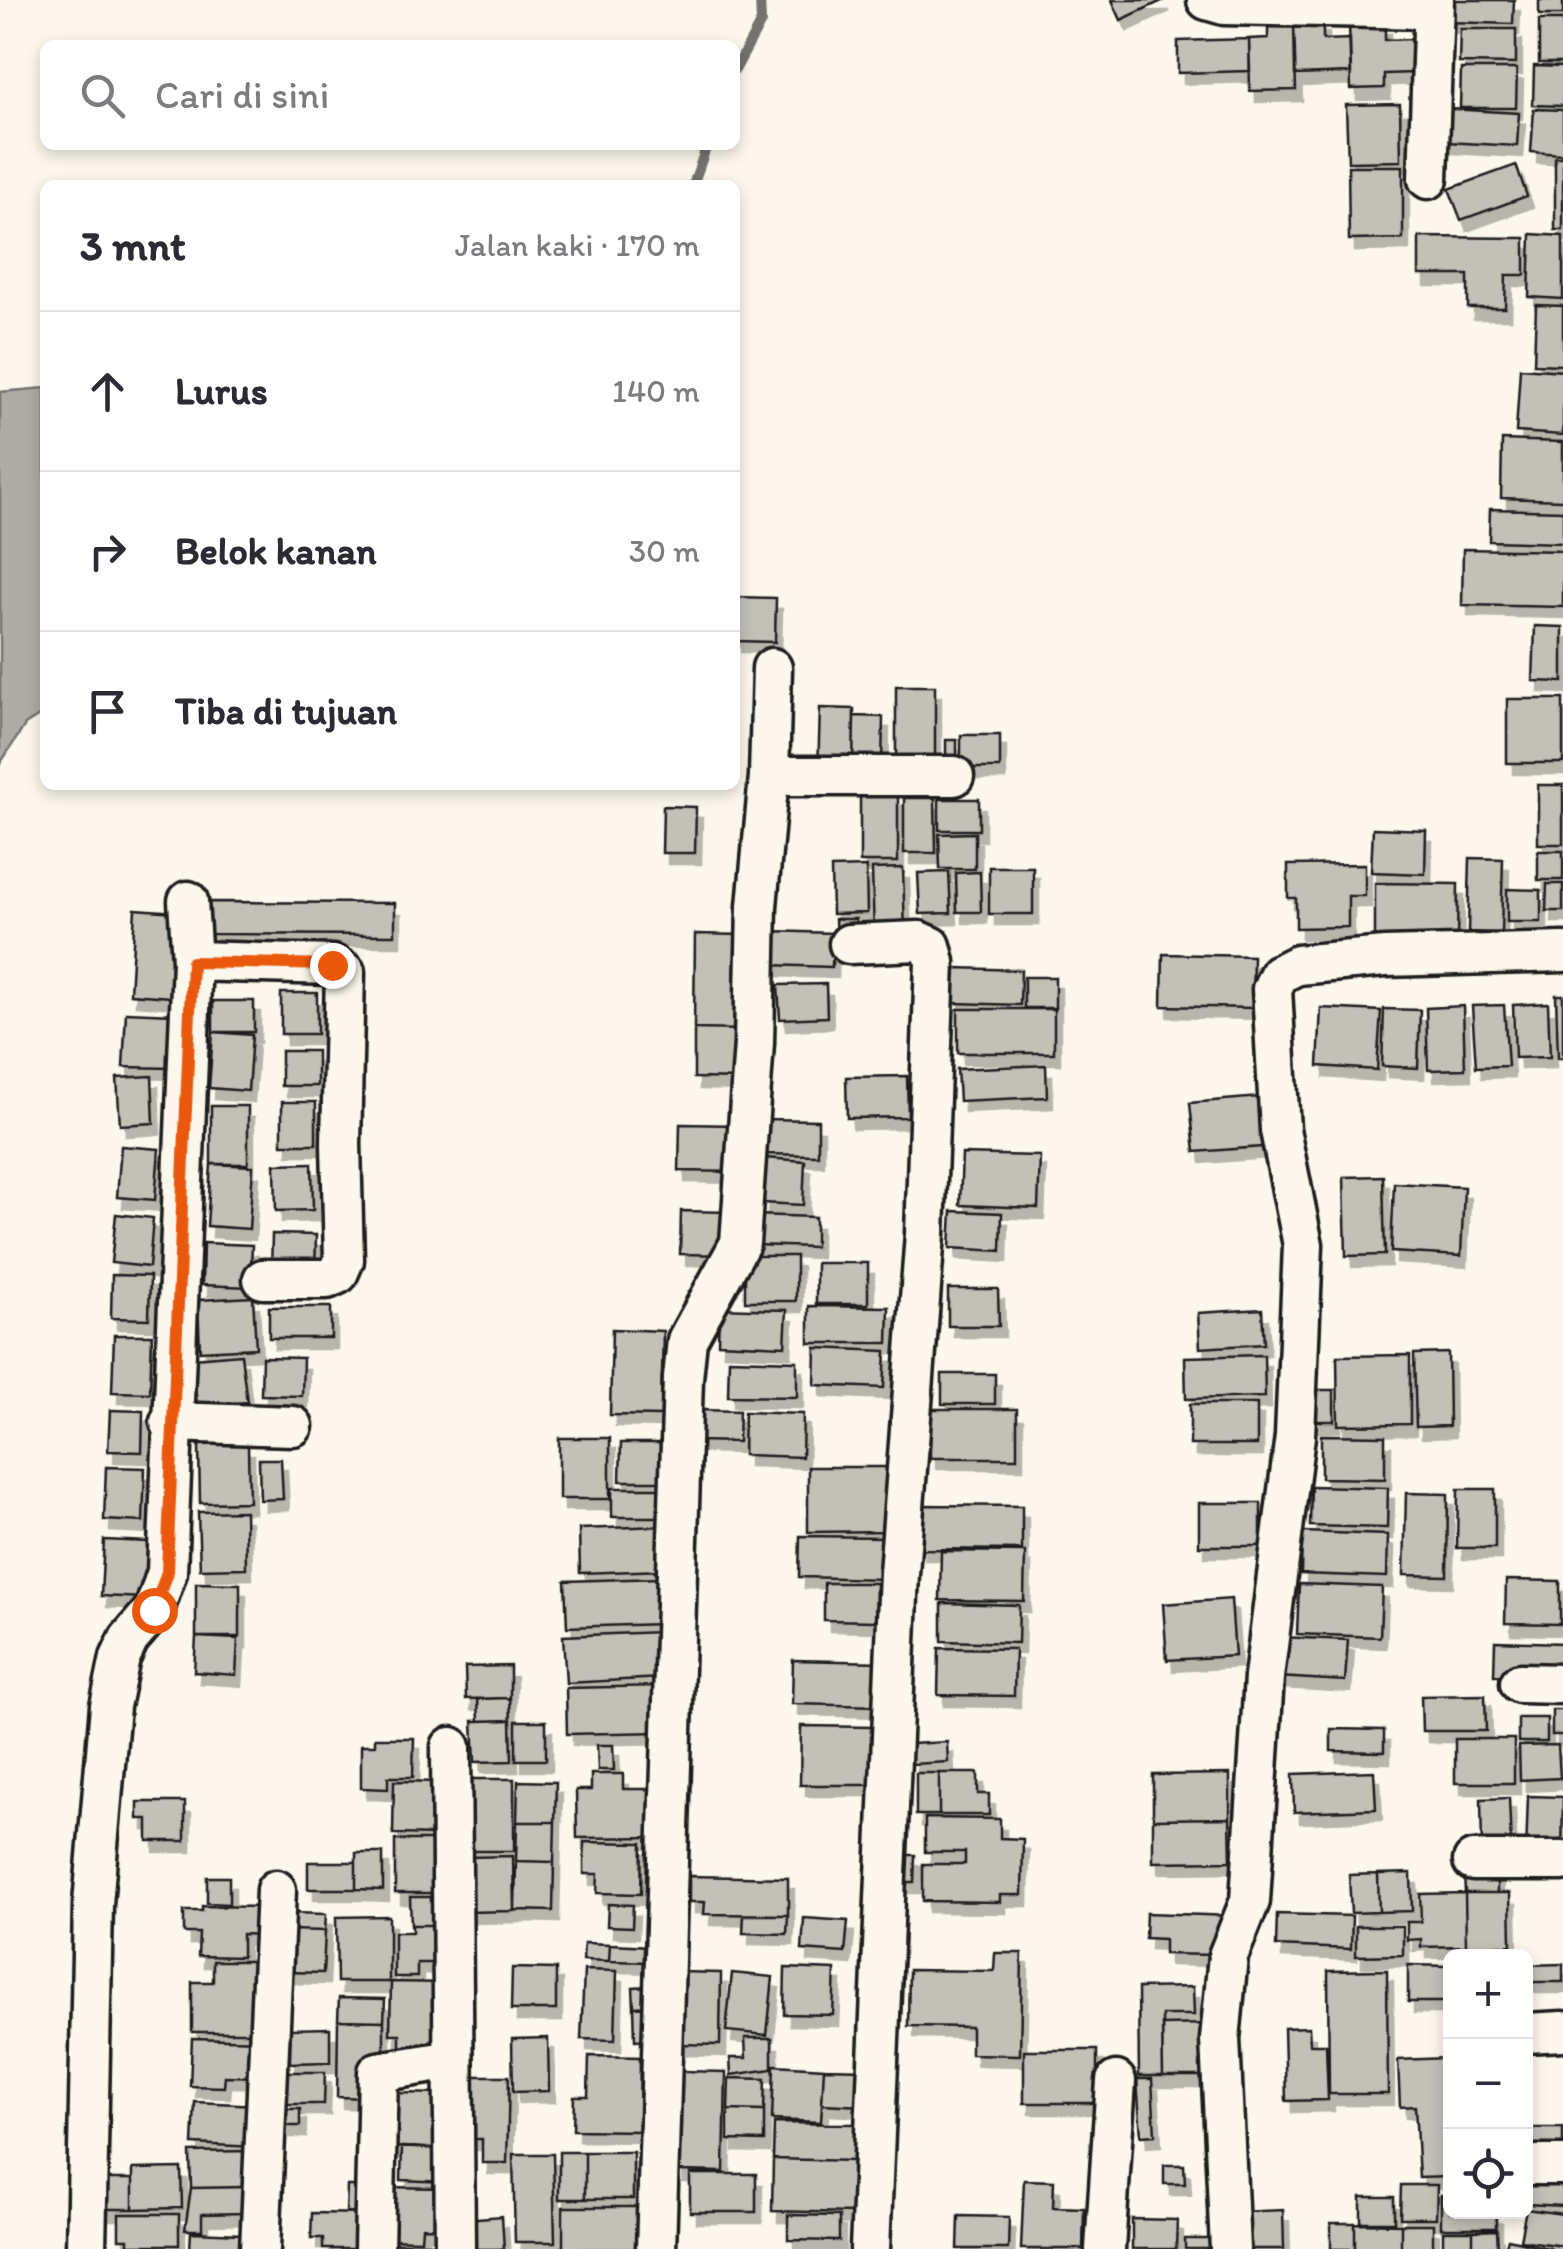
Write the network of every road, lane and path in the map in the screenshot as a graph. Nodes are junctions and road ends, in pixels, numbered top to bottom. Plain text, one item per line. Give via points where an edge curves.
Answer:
1 (1207, 0) edge
2 (1434, 4) edge
3 (1428, 178) dead end
4 (772, 668) dead end
5 (769, 776) junction
6 (954, 776) dead end
7 (188, 902) dead end
8 (849, 944) dead end
9 (1563, 952) edge
10 (192, 962) junction
11 (263, 1279) dead end
12 (170, 1422) junction
13 (293, 1426) dead end
14 (1520, 1683) dead end
15 (1563, 1684) edge
16 (452, 1747) dead end
17 (1473, 1861) dead end
18 (1563, 1861) edge
19 (276, 1890) dead end
20 (1563, 2032) edge
21 (1533, 2033) edge
22 (452, 2060) junction
23 (1116, 2081) dead end
24 (1533, 2165) edge
25 (1563, 2165) edge
26 (86, 2249) edge
27 (260, 2249) edge
28 (374, 2249) edge
29 (455, 2249) edge
30 (656, 2249) edge
31 (870, 2249) edge
32 (1105, 2249) edge
33 (1230, 2249) edge

1 - 2 street via 1224,6
2 - 3 street
4 - 5 street
5 - 6 street
5 - 30 street via 740,1242 687,1340 682,1378
7 - 10 street
8 - 31 street via 920,941 932,946 935,962 925,1234 899,1573
9 - 33 street via 1297,965 1280,974 1272,989 1280,1130 1303,1245 1294,1436 1264,1678 1250,1901 1228,1956 1220,2040
10 - 11 street via 332,965 345,972 344,1260 327,1279
10 - 12 street
12 - 13 street
12 - 26 street via 167,1572 154,1610 120,1658 110,1706 93,1904
14 - 15 street
16 - 22 street
17 - 18 street
19 - 27 street
20 - 21 street
22 - 28 street via 378,2072
22 - 29 street
23 - 32 street
24 - 25 street

